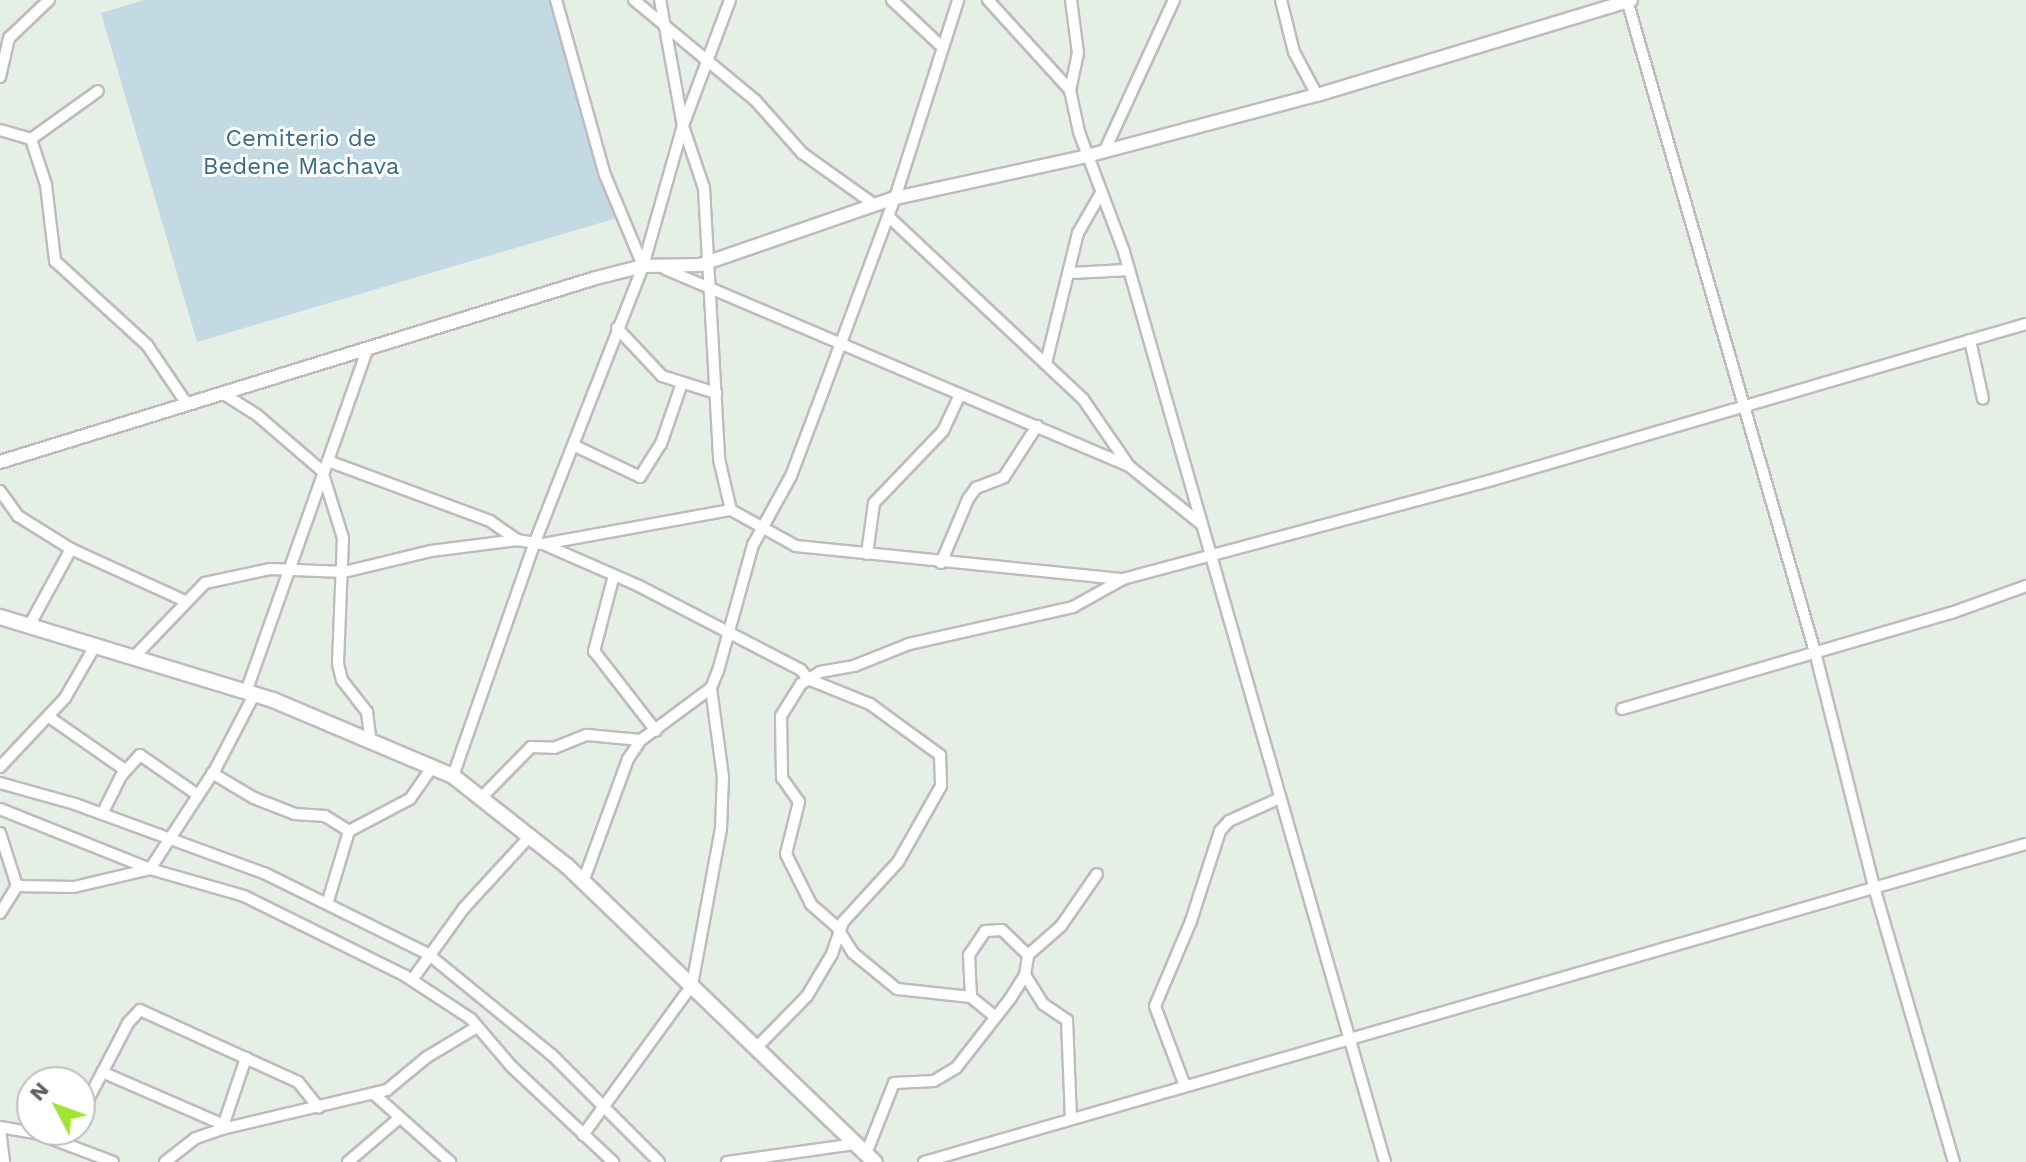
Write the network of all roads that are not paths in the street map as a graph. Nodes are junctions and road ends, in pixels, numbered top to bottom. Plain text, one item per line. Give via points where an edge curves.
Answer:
1 (49, 0) edge
2 (556, 0) edge
3 (634, 0) edge
4 (660, 0) edge
5 (730, 0) edge
6 (892, 0) edge
7 (958, 0) edge
8 (988, 0) edge
9 (1071, 0) edge
10 (1174, 0) edge
11 (1281, 0) edge
12 (1628, 0) edge
13 (1599, 5) edge
14 (663, 24) junction
15 (940, 45) junction
16 (707, 57) junction
17 (0, 77) edge
18 (1070, 90) junction
19 (98, 91) dead end
20 (1317, 95) junction
21 (683, 126) junction
22 (0, 130) edge
23 (31, 139) junction
24 (1105, 150) junction
25 (1087, 156) junction
26 (1101, 193) junction
27 (895, 198) junction
28 (875, 205) junction
29 (888, 216) junction
30 (708, 262) junction
31 (643, 266) junction
32 (665, 269) junction
33 (1129, 270) junction
34 (1071, 273) junction
35 (714, 294) junction
36 (2026, 324) edge
37 (617, 328) junction
38 (1970, 340) junction
39 (841, 344) junction
40 (367, 350) junction
41 (1046, 363) junction
42 (682, 383) junction
43 (222, 393) junction
44 (716, 393) junction
45 (960, 395) junction
46 (1983, 399) dead end
47 (187, 404) junction
48 (1742, 407) junction
49 (1037, 426) junction
50 (573, 445) junction
51 (0, 462) edge
52 (325, 466) junction
53 (1129, 466) junction
54 (0, 491) edge
55 (731, 510) junction
56 (1200, 523) junction
57 (761, 526) junction
58 (517, 540) junction
59 (539, 543) junction
60 (71, 549) junction
61 (867, 554) junction
62 (1209, 555) junction
63 (941, 563) junction
64 (289, 570) junction
65 (344, 572) junction
66 (614, 575) junction
67 (1123, 579) junction
68 (2026, 586) edge
69 (183, 600) junction
70 (0, 617) edge
71 (29, 626) junction
72 (730, 636) junction
73 (95, 646) junction
74 (1815, 652) junction
75 (133, 658) junction
76 (808, 679) junction
77 (711, 688) junction
78 (250, 693) junction
79 (1622, 709) dead end
80 (49, 717) junction
81 (656, 731) junction
82 (370, 737) junction
83 (641, 740) junction
84 (433, 766) junction
85 (0, 767) edge
86 (125, 770) junction
87 (212, 773) junction
88 (453, 776) junction
89 (0, 783) edge
90 (195, 793) junction
91 (482, 797) junction
92 (1280, 798) junction
93 (0, 809) edge
94 (102, 814) junction
95 (349, 831) junction
96 (0, 833) edge
97 (531, 835) junction
98 (172, 840) junction
99 (2026, 844) edge
100 (150, 869) junction
101 (1097, 874) dead end
102 (583, 882) junction
103 (17, 886) junction
104 (1874, 887) junction
105 (328, 901) junction
106 (0, 913) edge
107 (841, 934) junction
108 (428, 954) junction
109 (1028, 955) junction
110 (1025, 975) junction
111 (412, 980) junction
112 (692, 985) junction
113 (971, 997) junction
114 (993, 1015) junction
115 (477, 1027) junction
116 (1349, 1037) junction
117 (758, 1046) junction
118 (246, 1058) junction
119 (102, 1072) junction
120 (96, 1084) edge
121 (1185, 1086) junction
122 (375, 1095) junction
123 (605, 1106) junction
124 (319, 1108) junction
125 (1071, 1119) junction
126 (397, 1120) junction
127 (223, 1127) junction
128 (0, 1128) edge
129 (583, 1135) junction
130 (71, 1146) edge
131 (865, 1153) edge
132 (4, 1162) edge
133 (113, 1162) edge
134 (165, 1162) edge
135 (348, 1162) edge
136 (450, 1162) edge
137 (613, 1162) edge
138 (659, 1162) edge
139 (727, 1162) edge
140 (924, 1162) edge
141 (1385, 1162) edge
142 (1954, 1162) edge

1 - 17 street via 9,38
2 - 31 street via 605,175
3 - 14 street
4 - 14 street
5 - 16 street
6 - 15 street
7 - 15 street
8 - 18 street
9 - 18 street via 1078,53
10 - 24 street
11 - 20 street via 1294,52
12 - 13 street
12 - 48 street
13 - 20 street
14 - 16 street
14 - 21 street
15 - 27 street
16 - 21 street
16 - 28 street via 802,153
18 - 25 street
19 - 23 street
20 - 24 street
21 - 30 street via 704,188
21 - 31 street
22 - 23 street
23 - 47 street via 46,185 55,261 147,345
24 - 25 street
25 - 26 street
25 - 27 street
26 - 33 street
26 - 34 street via 1078,233
27 - 28 street
27 - 29 street
28 - 30 street
29 - 39 street
29 - 41 street
30 - 32 street
30 - 35 street
31 - 32 street
31 - 37 street
31 - 40 street
32 - 35 street
33 - 34 street
33 - 56 street
34 - 41 street
35 - 39 street
35 - 44 street
36 - 38 street
37 - 42 street via 662,376
37 - 50 street
38 - 46 street
38 - 48 street
39 - 45 street
39 - 57 street via 791,476
40 - 43 street
40 - 52 street
41 - 53 street via 1104,423
42 - 44 street
42 - 50 street via 661,444 640,477
43 - 47 street
43 - 52 street
44 - 55 street via 719,459
45 - 49 street
45 - 61 street via 943,431 874,503
47 - 51 street
48 - 62 street
48 - 74 street
49 - 53 street
49 - 63 street via 1004,477 976,488 968,499
50 - 59 street
52 - 58 street via 466,511
52 - 64 street
52 - 65 street via 343,538
53 - 56 street
54 - 60 street via 18,516
55 - 57 street
55 - 59 street
56 - 62 street
57 - 61 street via 796,546
57 - 72 street
58 - 59 street
58 - 65 street via 431,551
59 - 66 street
59 - 88 street
60 - 69 street
60 - 71 street
61 - 63 street
62 - 67 street
62 - 92 street
63 - 67 street
64 - 65 street
64 - 69 street via 205,583
64 - 78 street
65 - 82 street via 338,664 342,680 367,712
66 - 72 street
66 - 81 street via 594,651
67 - 76 street via 1073,607 909,644
68 - 74 street
69 - 75 street
70 - 71 main road
71 - 73 main road
72 - 76 street via 801,670
72 - 77 street
73 - 75 main road
73 - 80 street via 74,686
74 - 79 street
74 - 104 street
75 - 78 main road
76 - 107 street via 781,716 782,778 799,802 786,854 804,895
76 - 107 street via 870,704 930,745 943,773 933,803 898,862 853,907
77 - 81 street
77 - 112 street via 723,777 721,828
78 - 82 main road
78 - 87 street
80 - 85 street
80 - 86 street
81 - 83 street
82 - 84 main road
83 - 91 street via 587,735 554,748 531,747
83 - 102 street via 628,759
84 - 88 main road
84 - 95 street via 410,799
86 - 90 street via 140,755
86 - 94 street
87 - 90 street
87 - 95 street via 285,811 325,816
88 - 91 main road
89 - 94 street
90 - 98 street
91 - 97 main road
92 - 116 street
92 - 121 street via 1229,821 1220,831 1191,921 1155,1006
93 - 100 street
94 - 98 street
95 - 105 street
96 - 103 street
97 - 102 main road
97 - 108 street
98 - 100 street
98 - 105 street
99 - 104 street
100 - 103 street via 74,887
100 - 111 street via 244,896
101 - 109 street via 1061,926
102 - 112 main road
103 - 106 street
104 - 116 street
104 - 142 street
105 - 108 street
107 - 113 street via 853,953 897,989
107 - 117 street via 807,996
108 - 111 street
108 - 123 street via 484,994
109 - 110 street
109 - 113 street via 1002,930 985,931 969,955
110 - 114 street
110 - 125 street via 1043,1004 1067,1020
111 - 115 street
112 - 117 main road
112 - 123 street
113 - 114 street
114 - 131 street via 947,1075 894,1083
115 - 122 street
115 - 129 street
116 - 121 street
116 - 141 street
117 - 131 main road
118 - 119 street via 140,1010
118 - 124 street via 298,1082
118 - 127 street
119 - 120 street
119 - 127 street
121 - 125 street
122 - 124 street
122 - 126 street
123 - 129 street
123 - 138 street
124 - 127 street
125 - 140 street
126 - 135 street
126 - 136 street
127 - 134 street via 196,1138
128 - 132 street
129 - 137 street
130 - 133 street
131 - 139 street

